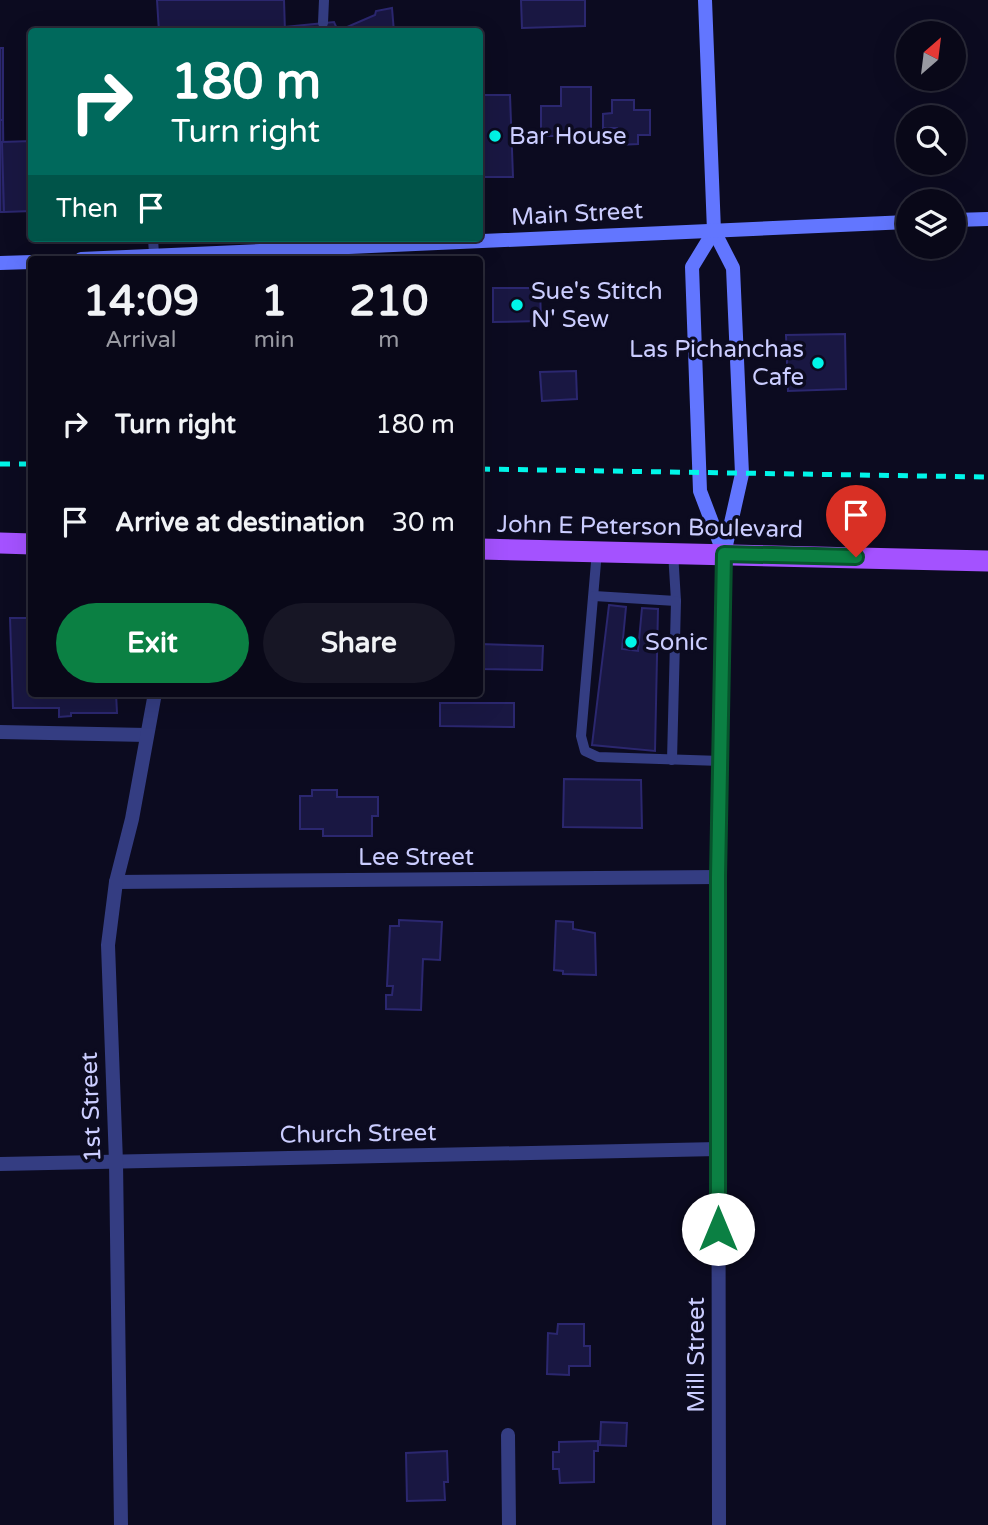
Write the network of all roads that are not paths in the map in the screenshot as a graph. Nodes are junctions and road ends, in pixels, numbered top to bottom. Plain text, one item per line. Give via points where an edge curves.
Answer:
1 (324, 0) edge
2 (705, 0) edge
3 (323, 23) dead end
4 (988, 219) edge
5 (966, 220) edge
6 (896, 223) edge
7 (715, 231) junction
8 (483, 238) edge
9 (373, 242) edge
10 (311, 244) edge
11 (166, 256) edge
12 (28, 262) edge
13 (0, 263) edge
14 (0, 543) edge
15 (28, 544) edge
16 (483, 549) edge
17 (597, 551) junction
18 (673, 552) junction
19 (724, 554) junction
20 (988, 561) edge
21 (594, 596) junction
22 (676, 601) junction
23 (154, 697) edge
24 (0, 732) edge
25 (147, 735) junction
26 (672, 760) junction
27 (720, 761) junction
28 (718, 877) junction
29 (116, 882) junction
30 (718, 1149) junction
31 (116, 1162) junction
32 (0, 1164) edge
33 (508, 1435) dead end
34 (121, 1525) edge
35 (509, 1525) edge
36 (719, 1525) edge

1 - 3 lane
2 - 7 street
4 - 5 street
6 - 7 street, Main Street
7 - 8 street, Main Street
7 - 19 street via 733,268 742,474
7 - 19 street via 692,267 701,491
9 - 10 street, Main Street
10 - 11 street, Main Street
12 - 13 street
14 - 15 main road
16 - 17 main road, John E Peterson Boulevard
17 - 18 main road, John E Peterson Boulevard
17 - 21 lane
18 - 19 main road, John E Peterson Boulevard
18 - 22 lane
19 - 20 main road, John E Peterson Boulevard
19 - 27 street, Mill Street
21 - 22 lane
21 - 26 lane via 581,736 585,751 598,757
22 - 26 lane
23 - 25 street, 1st Street
24 - 25 street
25 - 29 street, 1st Street
26 - 27 lane
27 - 28 street, Mill Street
28 - 29 street, Lee Street
28 - 30 street, Mill Street
29 - 31 street, 1st Street via 108,945
30 - 31 street, Church Street
30 - 36 street, Mill Street
31 - 32 street, Church Street
31 - 34 street, 1st Street
33 - 35 street

